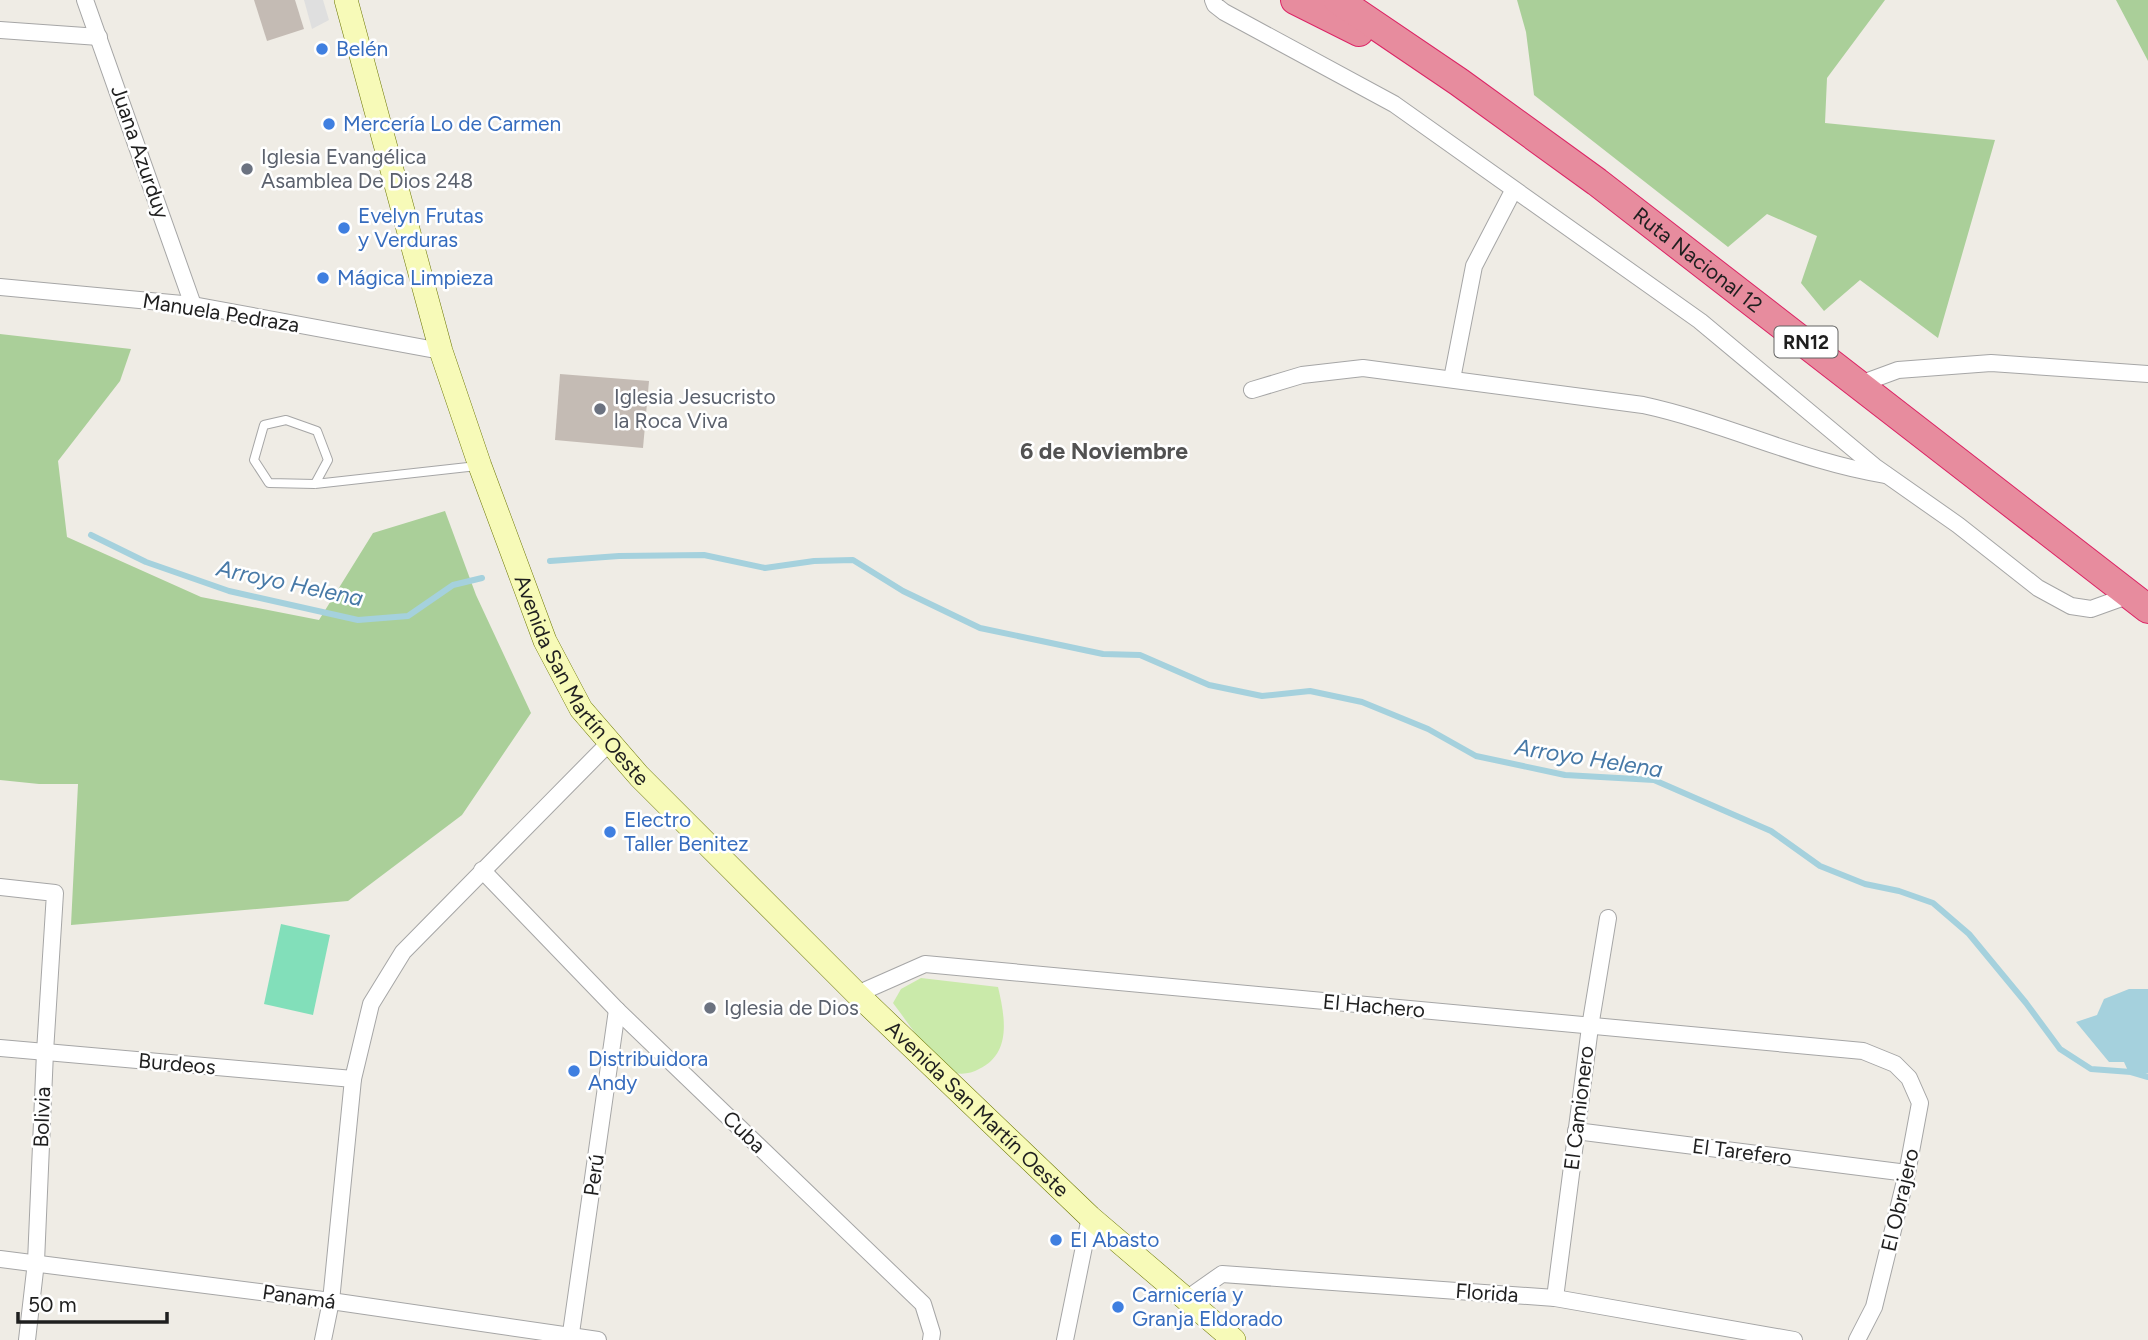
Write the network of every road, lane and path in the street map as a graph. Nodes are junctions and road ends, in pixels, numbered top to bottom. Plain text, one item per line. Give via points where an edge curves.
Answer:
1 (85, 0) edge
2 (346, 0) edge
3 (1213, 0) edge
4 (1295, 0) edge
5 (1338, 0) edge
6 (1373, 0) edge
7 (0, 30) edge
8 (99, 37) junction
9 (1459, 82) junction
10 (1513, 191) junction
11 (0, 287) edge
12 (193, 305) junction
13 (441, 351) junction
14 (2148, 374) edge
15 (1452, 380) junction
16 (1860, 384) junction
17 (1252, 390) dead end
18 (480, 466) junction
19 (1888, 476) junction
20 (315, 484) junction
21 (2139, 602) edge
22 (609, 743) junction
23 (482, 870) junction
24 (0, 887) edge
25 (1608, 918) dead end
26 (857, 994) junction
27 (617, 1010) junction
28 (1590, 1027) junction
29 (0, 1048) edge
30 (45, 1052) junction
31 (1895, 1064) joint
32 (353, 1079) junction
33 (1576, 1131) junction
34 (1908, 1173) junction
35 (1090, 1217) junction
36 (0, 1259) edge
37 (36, 1262) junction
38 (1555, 1298) junction
39 (1185, 1300) junction
40 (331, 1301) junction
41 (570, 1338) edge
42 (27, 1340) edge
43 (323, 1340) edge
44 (598, 1340) edge
45 (931, 1340) edge
46 (1065, 1340) edge
47 (1234, 1340) edge
48 (1794, 1340) edge
49 (1857, 1340) edge

1 - 8 street, Juana Azurduy
2 - 13 main road, Avenida San Martín Oeste
3 - 10 street via 1224,12 1394,104
4 - 9 highway
5 - 9 highway, Ruta Nacional 12 / RN12
6 - 9 highway
7 - 8 street
8 - 12 street, Juana Azurduy
9 - 16 highway, Ruta Nacional 12 / RN12
10 - 15 street via 1474,266
10 - 19 street via 1700,321
11 - 12 street, Manuela Pedraza
12 - 13 street, Manuela Pedraza
13 - 18 main road, Avenida San Martín Oeste
14 - 16 street via 1991,363 1898,370
15 - 17 street via 1363,368 1301,375
15 - 19 street via 1684,414 1850,470
16 - 21 highway, Ruta Nacional 12 / RN12
18 - 20 lane
18 - 22 main road, Avenida San Martín Oeste via 545,641 581,709
19 - 21 street via 2038,588 2071,606 2091,609
20 - 20 lane via 269,483 254,460 264,425 286,420 317,431 328,460
22 - 23 street
22 - 26 main road, Avenida San Martín Oeste
23 - 27 street, Cuba
23 - 32 street via 403,952 371,1004
24 - 30 street, Bolivia via 55,893
25 - 28 street, El Camionero
26 - 28 street, El Hachero via 925,964
26 - 35 main road, Avenida San Martín Oeste
27 - 41 street, Perú
27 - 45 street, Cuba via 923,1304
28 - 31 street, El Hachero via 1863,1051
28 - 33 street, El Camionero
29 - 30 street, Burdeos
30 - 32 street, Burdeos
30 - 37 street, Bolivia
31 - 34 street, El Obrajero via 1909,1077 1920,1103
32 - 40 street
33 - 34 street, El Tarefero
33 - 38 street, El Camionero
34 - 49 street, El Obrajero via 1874,1307
35 - 39 main road, Avenida San Martín Oeste
35 - 46 street
36 - 37 street, Panamá
37 - 40 street, Panamá
37 - 42 street, Bolivia
38 - 39 street, Florida via 1222,1274
38 - 48 street, Florida
39 - 47 main road, Avenida San Martín Oeste
40 - 41 street, Panamá
40 - 43 street
41 - 44 street, Panamá

